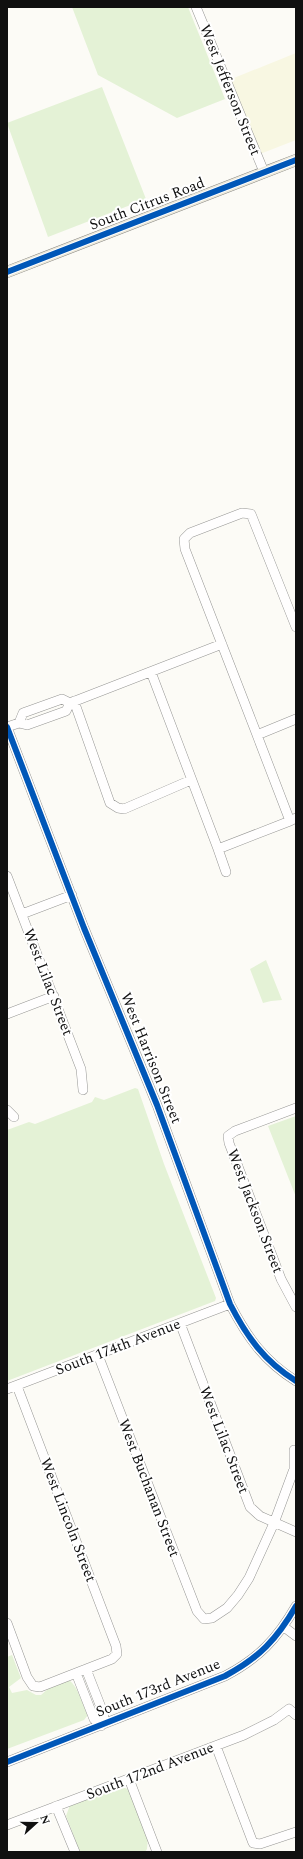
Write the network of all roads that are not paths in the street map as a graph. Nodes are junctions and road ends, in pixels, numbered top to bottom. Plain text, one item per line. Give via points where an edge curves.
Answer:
1 (196, 7) edge
2 (296, 160) edge
3 (264, 172) junction
4 (7, 272) edge
5 (296, 627) edge
6 (222, 644) junction
7 (151, 672) junction
8 (72, 702) junction
9 (296, 719) edge
10 (19, 723) junction
11 (7, 727) edge
12 (256, 734) junction
13 (191, 780) junction
14 (293, 820) edge
15 (218, 849) junction
16 (226, 872) dead end
17 (7, 876) edge
18 (72, 895) junction
19 (22, 914) junction
20 (54, 996) junction
21 (7, 1014) edge
22 (83, 1090) dead end
23 (296, 1108) edge
24 (230, 1304) junction
25 (296, 1307) edge
26 (180, 1323) junction
27 (98, 1355) junction
28 (296, 1381) edge
29 (17, 1386) junction
30 (7, 1390) edge
31 (294, 1450) dead end
32 (274, 1523) junction
33 (296, 1532) edge
34 (296, 1606) edge
35 (7, 1623) edge
36 (284, 1627) junction
37 (296, 1636) edge
38 (86, 1669) junction
39 (76, 1673) junction
40 (293, 1712) edge
41 (102, 1726) junction
42 (216, 1746) junction
43 (7, 1762) edge
44 (129, 1779) junction
45 (56, 1806) junction
46 (7, 1825) edge
47 (296, 1832) edge
48 (75, 1852) edge
49 (157, 1852) edge

1 - 3 street, West Jefferson Street
2 - 3 main road, South Citrus Road
3 - 4 main road, South Citrus Road
5 - 6 street via 257,526 251,514 242,513 190,533 184,539 185,549
6 - 7 street
6 - 12 street
7 - 8 street
7 - 13 street
8 - 10 street via 66,711 26,725
8 - 10 street via 62,699 23,713
8 - 13 street via 110,803 124,809
9 - 12 street
10 - 11 street
11 - 18 street, West Harrison Street
12 - 14 street
13 - 15 street
14 - 15 street
15 - 16 street
17 - 19 street, West Lilac Street
18 - 19 street
18 - 24 street, West Harrison Street via 157,1105
19 - 20 street, West Lilac Street
20 - 21 street
20 - 22 street, West Lilac Street via 81,1070
23 - 25 street, West Jackson Street via 228,1136 281,1279
24 - 26 street, South 174th Avenue
24 - 28 street, West Harrison Street via 246,1333 265,1357 281,1372
26 - 27 street, South 174th Avenue
26 - 32 street, West Lilac Street via 250,1507
27 - 29 street, South 174th Avenue
27 - 32 street, West Buchanan Street via 197,1611 204,1619 212,1618 227,1608 238,1595 249,1578
29 - 30 street, South 174th Avenue
29 - 38 street, West Lincoln Street via 117,1654 112,1659
31 - 32 street via 294,1469
32 - 33 street, West Lilac Street
34 - 36 street, South 173rd Avenue
35 - 39 street via 27,1677 33,1686 40,1687
36 - 37 street
36 - 41 street, South 173rd Avenue via 260,1653 225,1676
38 - 39 street
38 - 41 street via 104,1715
39 - 41 street via 94,1719
40 - 42 street, South 172nd Avenue
41 - 43 street, South 173rd Avenue
42 - 44 street, South 172nd Avenue
42 - 47 street via 253,1843 260,1844
44 - 45 street, South 172nd Avenue
44 - 49 street
45 - 46 street, South 172nd Avenue
45 - 48 street

